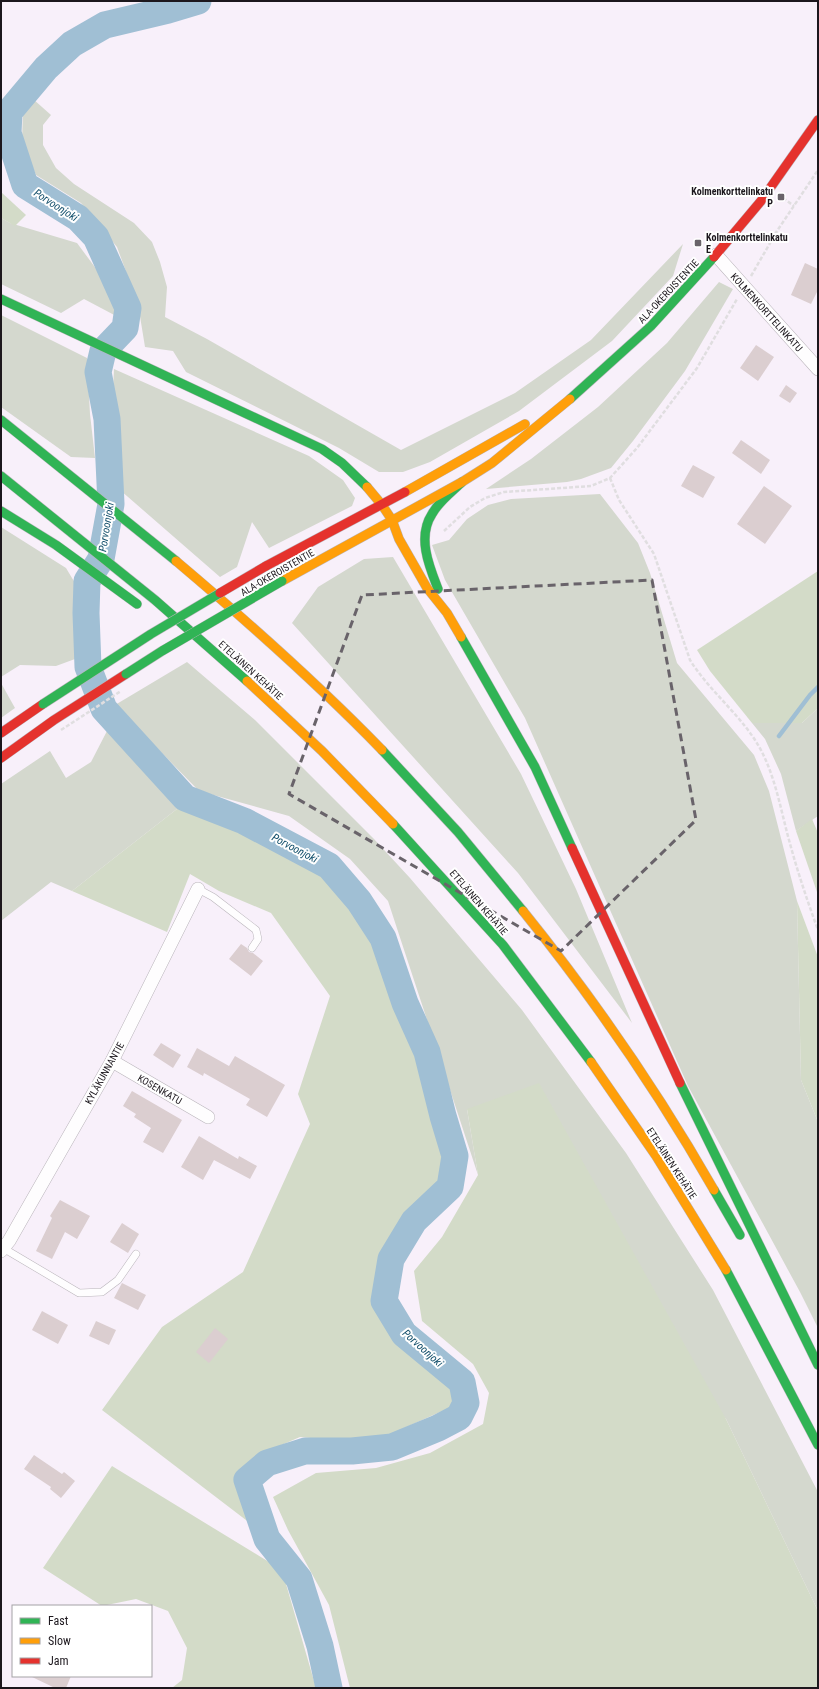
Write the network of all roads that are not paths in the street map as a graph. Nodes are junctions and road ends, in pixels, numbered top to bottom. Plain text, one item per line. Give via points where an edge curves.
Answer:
1 (818, 120) edge
2 (716, 255) junction
3 (1, 299) edge
4 (818, 369) edge
5 (562, 404) junction
6 (1, 420) edge
7 (1, 476) edge
8 (462, 482) junction
9 (382, 505) junction
10 (1, 510) edge
11 (392, 520) junction
12 (141, 607) dead end
13 (447, 613) junction
14 (155, 618) dead end
15 (190, 646) dead end
16 (1, 733) edge
17 (1, 758) edge
18 (326, 768) dead end
19 (431, 864) junction
20 (198, 889) joint
21 (252, 948) dead end
22 (112, 1061) junction
23 (208, 1117) dead end
24 (744, 1242) dead end
25 (2, 1250) edge
26 (136, 1254) dead end
27 (773, 1295) dead end
28 (818, 1365) edge
29 (818, 1376) edge
30 (818, 1445) edge

1 - 2 main road, ALA-OKEROISTENTIE via 761,201
2 - 4 street, KOLMENKORTTELINKATU
2 - 5 main road, ALA-OKEROISTENTIE via 651,326
3 - 9 main road via 322,449 359,478
5 - 8 main road, ALA-OKEROISTENTIE via 492,463
5 - 9 main road, ALA-OKEROISTENTIE
6 - 24 main road, ETELÄINEN KEHÄTIE via 155,543 258,631 412,780 502,883 615,1033
7 - 19 main road, ETELÄINEN KEHÄTIE via 206,644 302,732
8 - 11 main road, ALA-OKEROISTENTIE
8 - 13 main road via 430,516 424,533 425,546
9 - 11 main road
9 - 16 main road, ALA-OKEROISTENTIE, bridge via 266,566 151,634
10 - 12 main road via 56,545
11 - 13 main road via 399,539 424,582
11 - 17 main road, ALA-OKEROISTENTIE, bridge via 162,651 54,720
13 - 28 main road via 535,767 664,1051
14 - 15 main road
18 - 19 main road
19 - 30 main road, ETELÄINEN KEHÄTIE via 519,966 584,1052 657,1159 715,1253 771,1353
20 - 21 lane via 213,897 256,930 258,939
20 - 22 street, KYLÄKUNNANTIE
22 - 23 street, KOSENKATU
22 - 25 street, KYLÄKUNNANTIE
25 - 26 lane via 79,1293 102,1292 118,1280
27 - 29 main road

